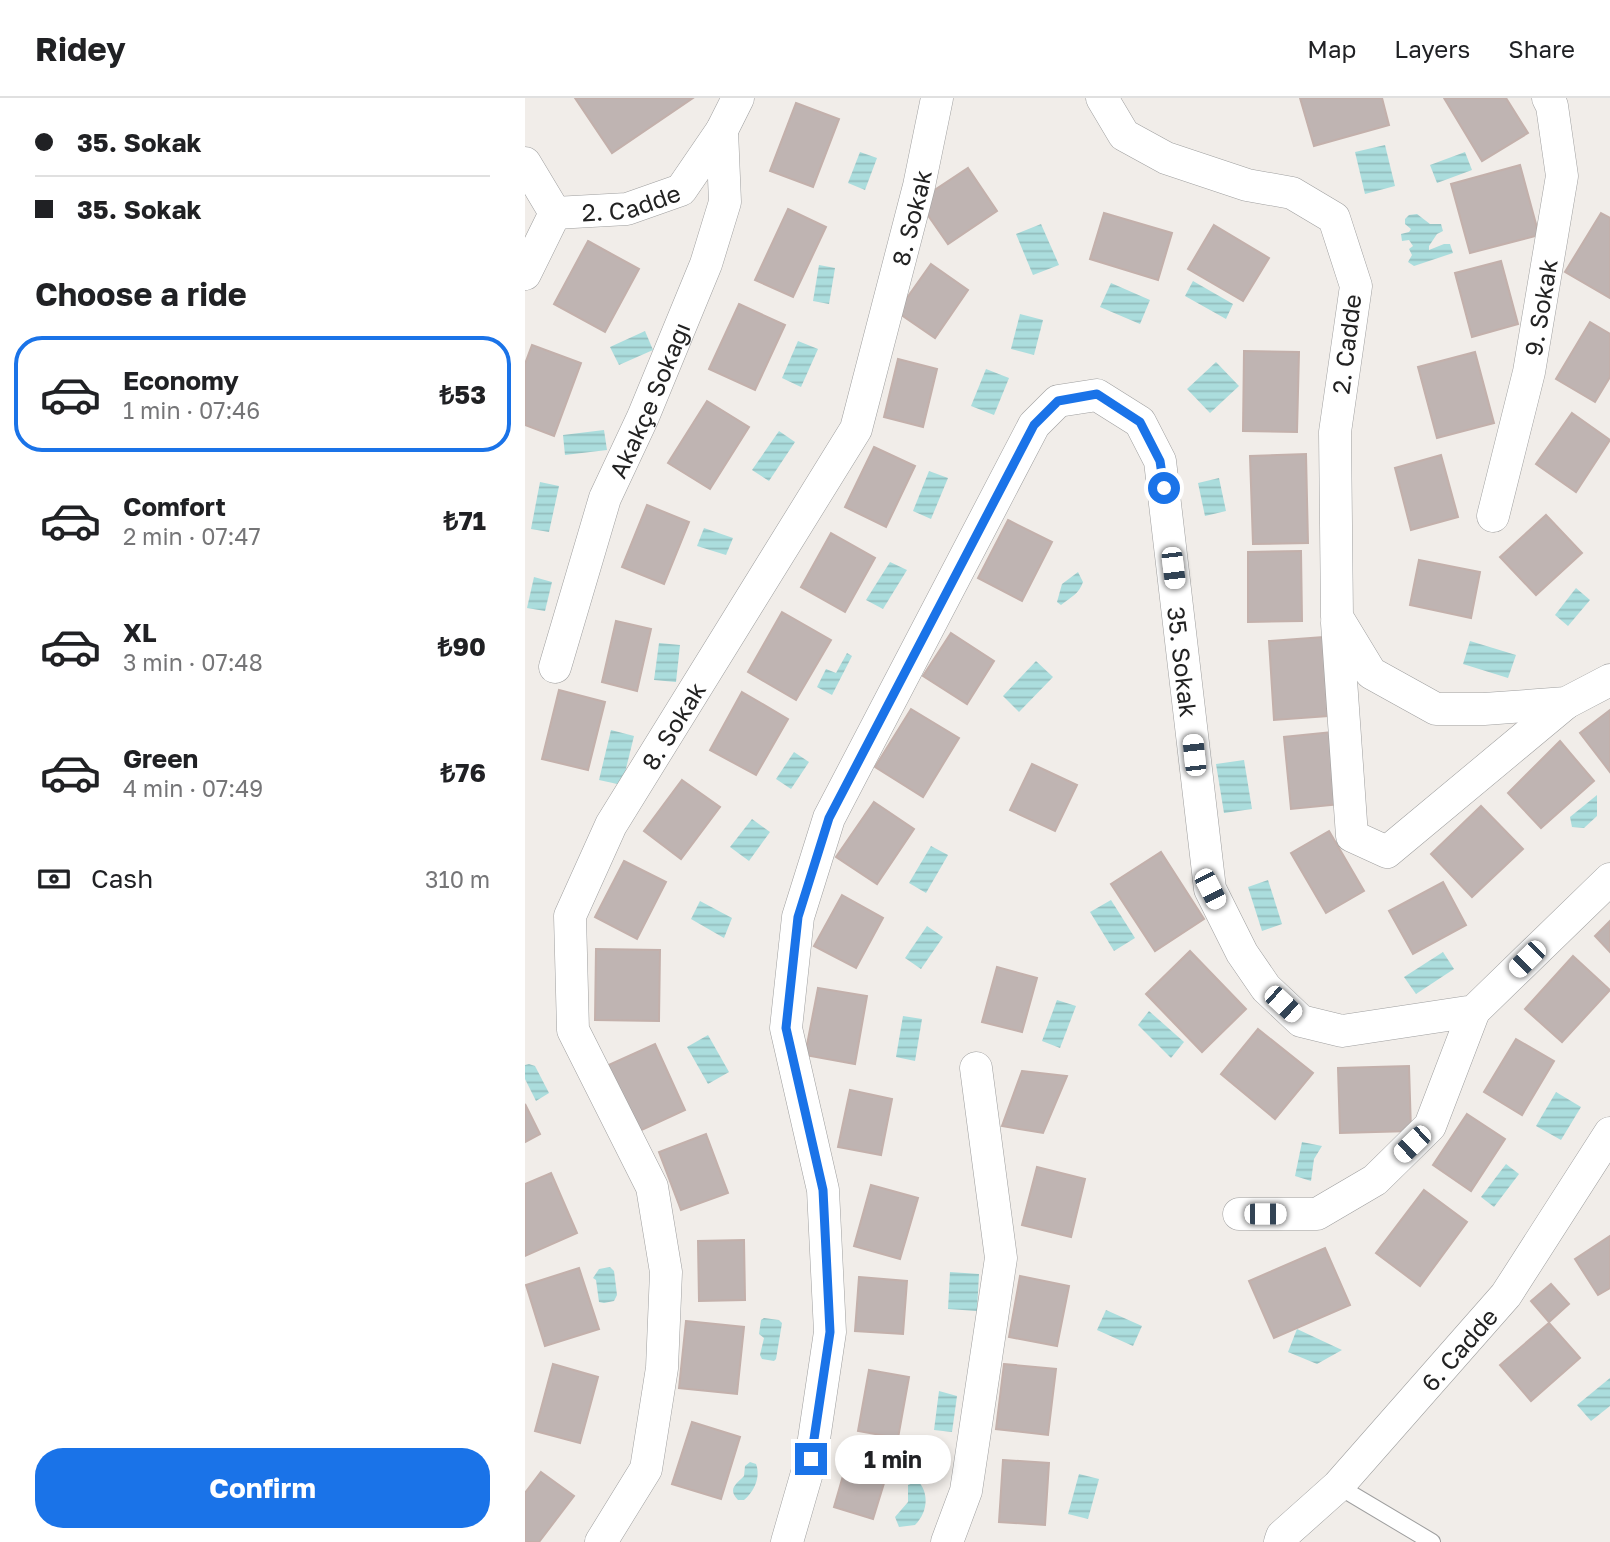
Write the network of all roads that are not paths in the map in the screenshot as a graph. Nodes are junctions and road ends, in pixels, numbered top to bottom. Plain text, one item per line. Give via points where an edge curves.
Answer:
1 (738, 98) edge
2 (937, 98) edge
3 (1102, 98) edge
4 (1548, 98) edge
5 (722, 131) junction
6 (525, 163) edge
7 (555, 213) junction
8 (525, 274) edge
9 (1493, 516) dead end
10 (1337, 617) junction
11 (555, 667) dead end
12 (1610, 680) edge
13 (1566, 703) junction
14 (1610, 879) edge
15 (1475, 1012) junction
16 (976, 1068) dead end
17 (1610, 1133) edge
18 (1240, 1214) dead end
19 (1338, 1486) junction
20 (601, 1542) edge
21 (787, 1542) edge
22 (947, 1542) edge
23 (1280, 1542) edge
24 (1432, 1542) edge

1 - 5 street, 2. Cadde
2 - 20 street, 8. Sokak via 856,429 611,825 570,916 573,1030 652,1188 666,1272 662,1368 646,1469
3 - 10 street, 2. Cadde via 1124,135 1166,158 1247,185 1292,193 1334,218 1356,286 1335,432
4 - 9 street, 9. Sokak via 1562,176 1529,372
5 - 7 street, 2. Cadde via 681,190 627,209
5 - 11 street, Akakçe Sokağı via 725,202 718,227 643,417 605,498
6 - 7 street
7 - 8 street
10 - 13 street via 1371,673 1436,709
10 - 13 street, 2. Cadde via 1352,836 1387,852
12 - 13 street
14 - 15 street
15 - 18 street via 1430,1126 1375,1180 1317,1214
15 - 21 street, 35. Sokak via 1342,1031 1301,1021 1266,988 1242,953 1210,889 1160,461 1140,422 1097,394 1058,401 1034,425 829,818 798,917 786,1028 823,1190 830,1332 811,1459
16 - 22 street via 1001,1258 966,1491
17 - 19 street, 6. Cadde via 1506,1295
19 - 23 street, 6. Cadde
19 - 24 lane

